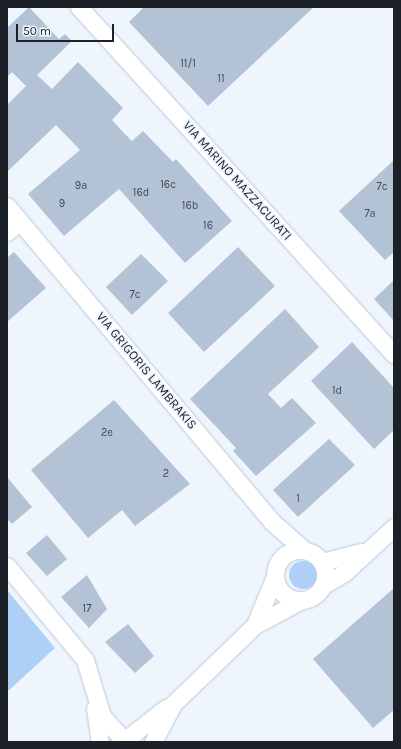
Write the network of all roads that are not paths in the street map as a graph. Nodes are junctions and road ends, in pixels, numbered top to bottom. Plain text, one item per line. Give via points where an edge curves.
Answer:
1 (79, 7) edge
2 (7, 206) edge
3 (13, 227) edge
4 (394, 355) edge
5 (272, 521) junction
6 (394, 527) edge
7 (302, 549) junction
8 (364, 552) junction
9 (281, 558) junction
10 (322, 562) junction
11 (7, 566) edge
12 (275, 576) junction
13 (322, 586) junction
14 (302, 600) junction
15 (255, 625) junction
16 (97, 700) junction
17 (173, 704) junction
18 (127, 740) edge
19 (100, 742) edge
20 (153, 742) edge

1 - 4 street, VIA MARINO MAZZACURATI
2 - 3 street, VIA GRIGORIS LAMBRAKIS
3 - 5 street, VIA GRIGORIS LAMBRAKIS
5 - 7 street, VIA GRIGORIS LAMBRAKIS
5 - 9 street, VIA GRIGORIS LAMBRAKIS
6 - 8 street
7 - 9 street
7 - 10 street
8 - 10 street
8 - 13 street via 345,572
9 - 12 street
10 - 13 street
11 - 16 street via 85,660 97,688
12 - 14 street via 287,596
12 - 15 street
13 - 14 street via 314,596
14 - 15 street
15 - 17 street
16 - 18 street via 106,722
16 - 19 street via 94,723
17 - 18 street
17 - 20 street

